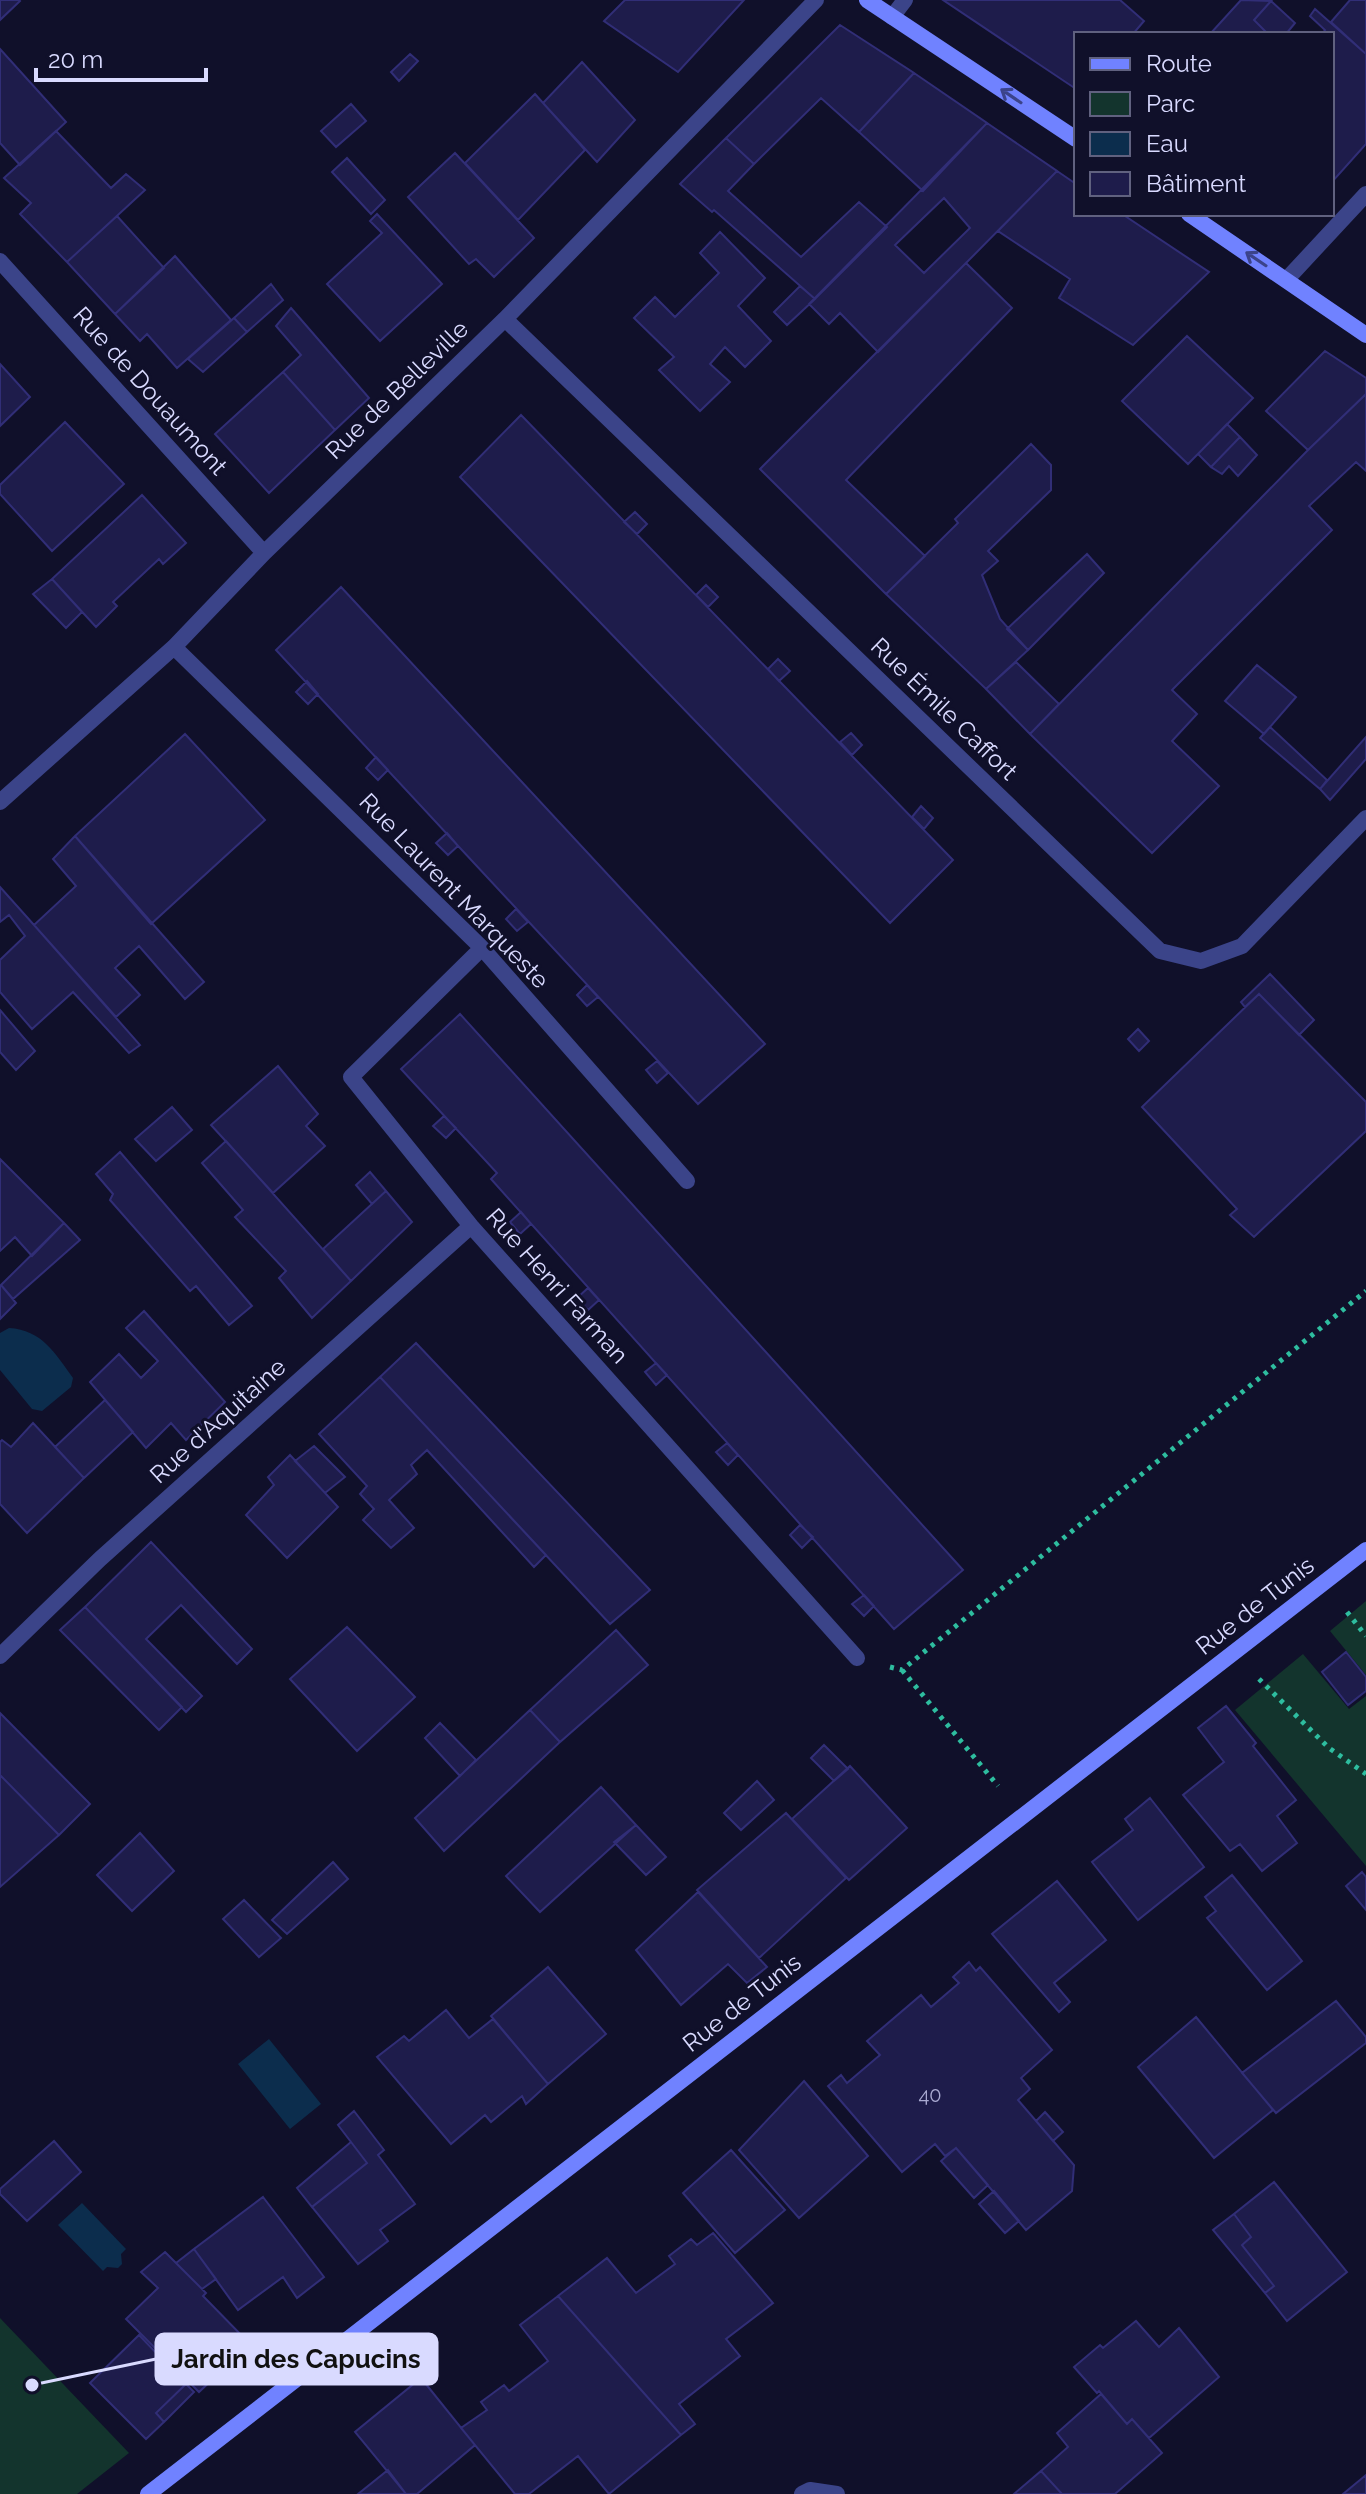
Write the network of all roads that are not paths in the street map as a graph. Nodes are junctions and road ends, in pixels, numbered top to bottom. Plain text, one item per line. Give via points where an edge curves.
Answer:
1 (816, 0) edge
2 (867, 0) edge
3 (905, 0) edge
4 (892, 17) junction
5 (1074, 138) edge
6 (1366, 194) edge
7 (1192, 216) edge
8 (0, 261) edge
9 (1287, 279) junction
10 (505, 319) junction
11 (1366, 335) edge
12 (264, 553) junction
13 (174, 647) junction
14 (0, 802) edge
15 (1366, 818) edge
16 (482, 948) junction
17 (687, 1181) dead end
18 (471, 1226) junction
19 (1366, 1550) edge
20 (0, 1656) edge
21 (857, 1658) road end
22 (148, 2494) edge
23 (802, 2494) edge
24 (837, 2494) edge

1 - 10 street, Rue de Belleville
2 - 4 street
3 - 4 street
5 -> 4 street
6 - 9 street
9 -> 7 street
8 - 12 street, Rue de Douaumont
9 - 11 street
10 - 12 street, Rue de Belleville
10 - 15 street, Rue Émile Caffort via 1160,951 1201,961 1242,946
12 - 13 street, Rue de Belleville
13 - 14 street, Rue de Belleville
13 - 16 street, Rue Laurent Marqueste
16 - 17 street, Rue Laurent Marqueste
16 - 18 street, Rue Henri Farman via 351,1077
18 - 20 street, Rue d'Aquitaine via 100,1559
18 - 21 street, Rue Henri Farman
19 - 22 street, Rue de Tunis
23 - 24 street

